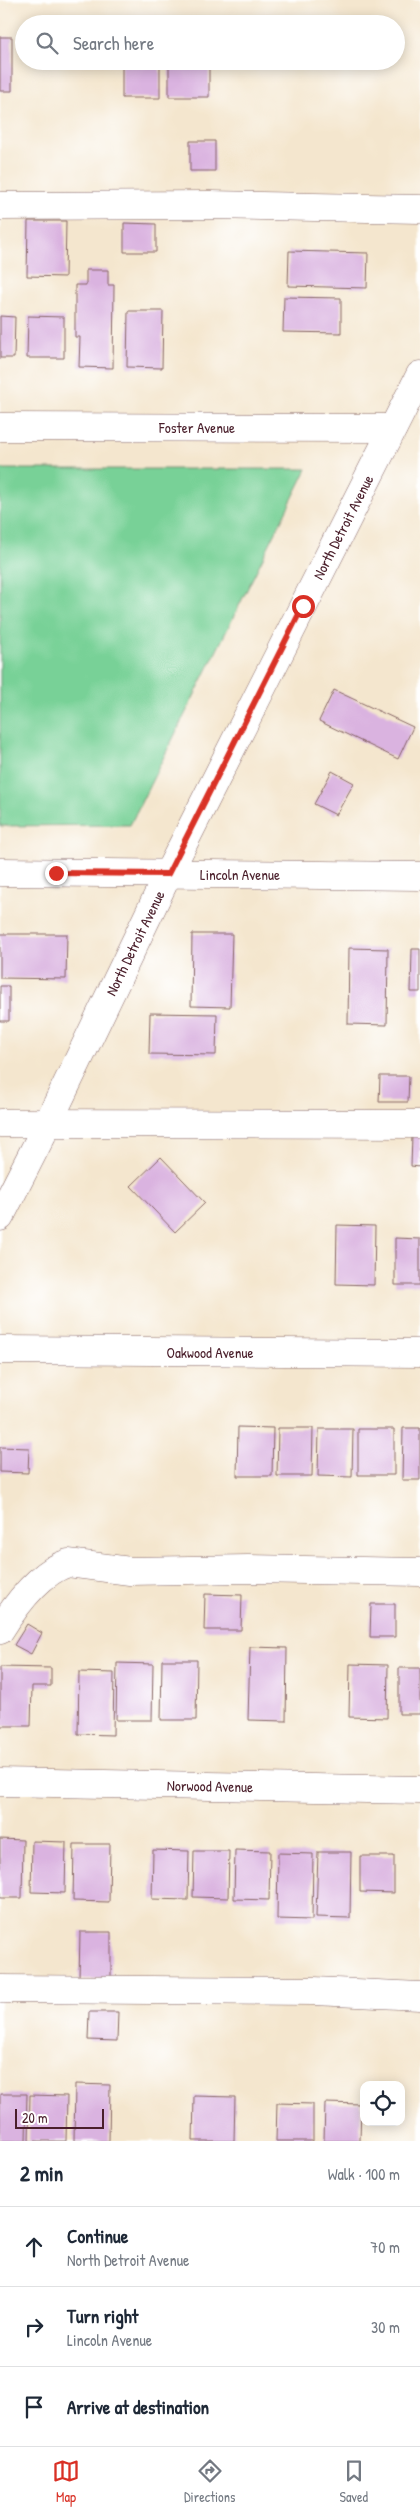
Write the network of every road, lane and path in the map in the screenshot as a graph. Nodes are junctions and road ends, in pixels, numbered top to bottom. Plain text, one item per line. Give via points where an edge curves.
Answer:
1 (0, 206) edge
2 (420, 208) edge
3 (420, 375) edge
4 (0, 427) edge
5 (393, 428) junction
6 (418, 871) edge
7 (0, 872) edge
8 (168, 874) junction
9 (0, 1123) edge
10 (48, 1123) junction
11 (420, 1124) edge
12 (0, 1217) edge
13 (0, 1350) edge
14 (420, 1353) edge
15 (420, 1572) edge
16 (0, 1630) edge
17 (0, 1782) edge
18 (420, 1790) edge
19 (0, 1989) edge
20 (420, 1996) edge

1 - 2 street
3 - 5 street, North Detroit Avenue
4 - 5 street, Foster Avenue
5 - 8 street, North Detroit Avenue
6 - 8 street, Lincoln Avenue
7 - 8 street, Lincoln Avenue
8 - 10 street, North Detroit Avenue
9 - 10 street
10 - 11 street
10 - 12 street, North Detroit Avenue
13 - 14 street, Oakwood Avenue
15 - 16 street via 130,1571 68,1563 59,1566 32,1589
17 - 18 street, Norwood Avenue
19 - 20 street via 314,1991

